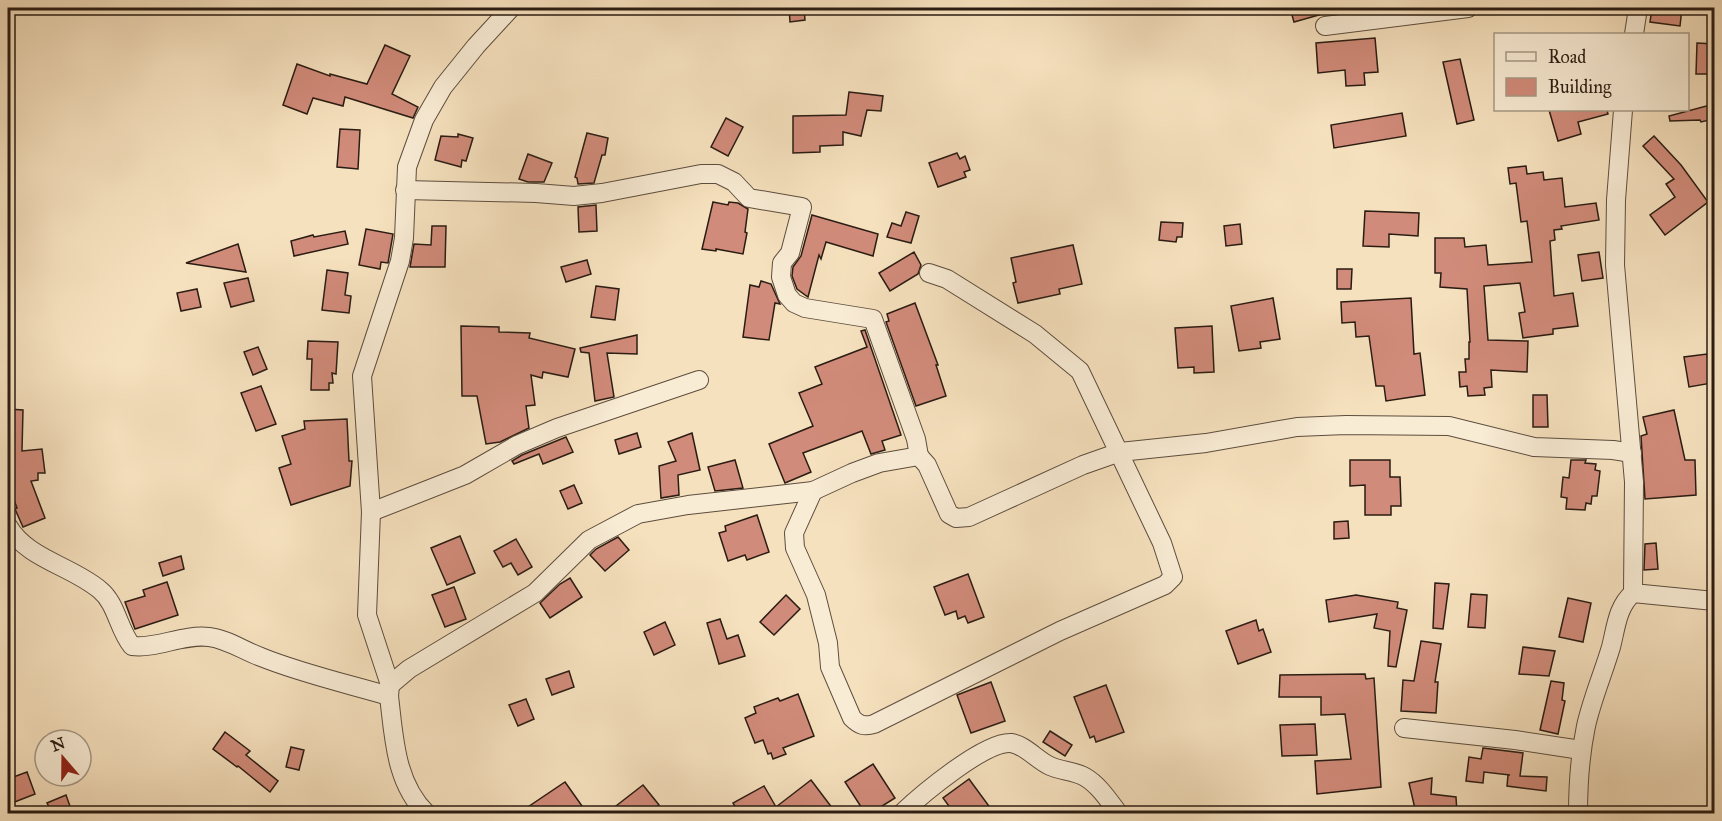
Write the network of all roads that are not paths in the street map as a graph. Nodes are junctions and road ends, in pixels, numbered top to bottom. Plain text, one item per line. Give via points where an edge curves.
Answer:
1 (511, 8) edge
2 (1468, 8) edge
3 (1638, 8) edge
4 (1325, 26) dead end
5 (1634, 33) edge
6 (1623, 111) edge
7 (405, 190) junction
8 (929, 273) dead end
9 (699, 380) dead end
10 (1120, 452) junction
11 (1632, 453) junction
12 (919, 456) junction
13 (813, 490) junction
14 (371, 512) junction
15 (8, 526) edge
16 (1633, 593) junction
17 (1714, 601) edge
18 (390, 690) junction
19 (1404, 728) dead end
20 (1581, 750) junction
21 (427, 813) edge
22 (901, 813) edge
23 (1119, 813) edge
24 (1578, 813) edge

1 - 7 street via 443,87 424,120 407,167
2 - 4 street
3 - 5 street
6 - 11 street via 1615,266
7 - 12 street via 574,196 718,174 734,182 749,198 802,207 790,253 782,263 781,278 787,295 805,308 873,320
7 - 14 street via 400,261 362,375
8 - 10 street via 947,279 1035,334 1080,370
9 - 14 street via 556,428 465,475
10 - 11 street via 1297,427 1346,425 1449,426 1534,447
10 - 12 street via 969,517 956,518 949,514
10 - 13 street via 1162,543 1173,577 1165,585 1060,631 869,725 852,718 839,689 830,667 816,594 795,548 794,532
11 - 16 street
12 - 13 street via 879,463
13 - 18 street via 638,514 589,540 535,592 409,669
14 - 18 street via 367,615
15 - 18 street via 21,544 98,588 109,599 124,637 132,646 145,648 163,641 210,637 262,658
16 - 17 street
16 - 20 street via 1624,601 1619,615
18 - 21 street via 400,774
19 - 20 street
20 - 24 street
22 - 23 street via 952,771 999,744 1010,743 1020,745 1049,765 1086,777

